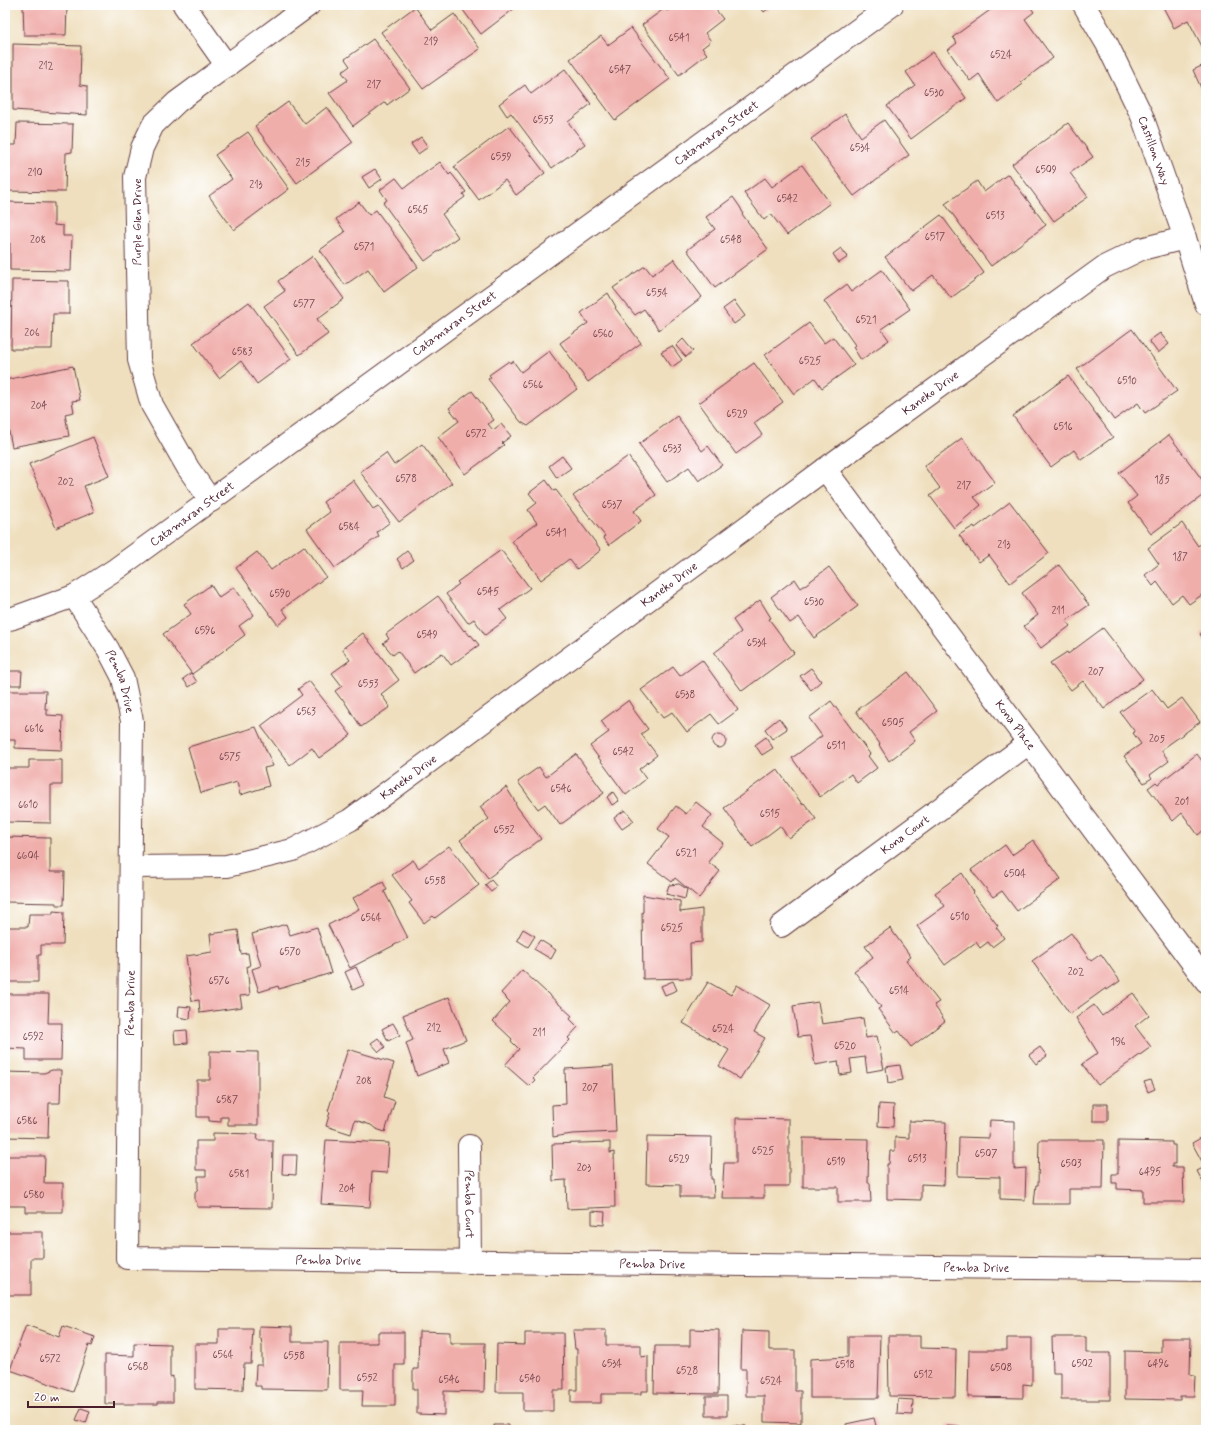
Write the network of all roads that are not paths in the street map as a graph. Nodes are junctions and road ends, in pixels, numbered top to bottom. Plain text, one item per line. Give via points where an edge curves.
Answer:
1 (184, 5) edge
2 (309, 5) edge
3 (892, 5) edge
4 (1084, 5) edge
5 (226, 66) junction
6 (1185, 238) junction
7 (1206, 304) edge
8 (825, 469) junction
9 (211, 501) junction
10 (74, 596) junction
11 (5, 620) edge
12 (1029, 742) junction
13 (131, 867) junction
14 (781, 926) dead end
15 (1206, 981) edge
16 (469, 1146) dead end
17 (470, 1263) junction
18 (1206, 1270) edge

1 - 5 street
2 - 5 street, Purple Glen Drive
3 - 9 street, Catamaran Street
4 - 6 street, Castillon Way via 1107,44 1142,116
5 - 9 street, Purple Glen Drive via 177,102 153,124 142,148 135,177 139,360 152,405 188,468
6 - 7 street, Castillon Way
6 - 8 street, Kaneko Drive via 1141,249 1104,267
8 - 12 street, Kona Place
8 - 13 street, Kaneko Drive via 350,820 293,850 227,866
9 - 10 street, Catamaran Street
10 - 11 street, Catamaran Street
10 - 13 street, Pemba Drive via 123,678 132,721
12 - 14 street, Kona Court
12 - 15 street, Kona Place
13 - 17 street, Pemba Drive via 127,1258
16 - 17 street, Pemba Court
17 - 18 street, Pemba Drive

